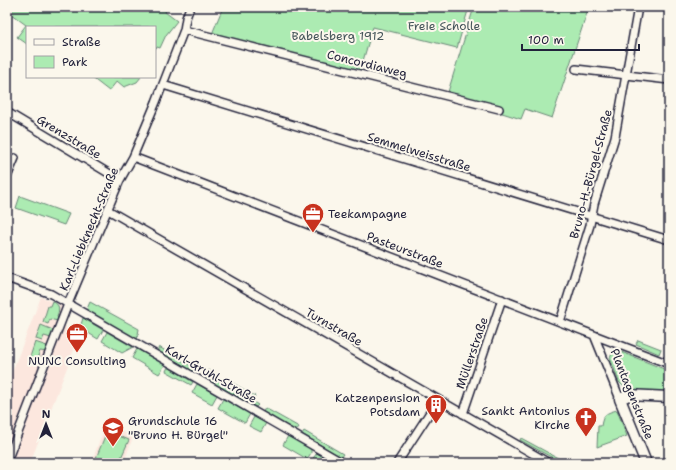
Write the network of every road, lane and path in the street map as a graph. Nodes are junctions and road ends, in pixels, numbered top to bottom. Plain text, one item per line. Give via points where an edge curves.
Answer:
1 (190, 7) edge
2 (638, 7) edge
3 (184, 30) junction
4 (576, 69) dead end
5 (627, 75) junction
6 (669, 80) edge
7 (163, 85) junction
8 (499, 109) dead end
9 (7, 112) edge
10 (133, 157) junction
11 (15, 158) dead end
12 (7, 177) edge
13 (120, 180) junction
14 (108, 210) junction
15 (592, 216) junction
16 (669, 240) edge
17 (7, 278) edge
18 (502, 299) junction
19 (68, 304) junction
20 (560, 322) junction
21 (594, 335) junction
22 (669, 364) edge
23 (669, 397) edge
24 (620, 399) junction
25 (438, 400) junction
26 (463, 414) junction
27 (7, 461) edge
28 (343, 463) edge
29 (397, 463) edge
30 (549, 463) edge
31 (646, 463) edge

1 - 3 street, Karl-Liebknecht-Straße
2 - 5 street, Bruno-H.-Bürgel-Straße
3 - 7 street, Karl-Liebknecht-Straße
3 - 8 street, Concordiaweg
4 - 5 street
5 - 6 street
5 - 15 street, Bruno-H.-Bürgel-Straße via 615,137
7 - 10 street, Karl-Liebknecht-Straße
7 - 15 street, Semmelweisstraße
9 - 13 street, Grenzstraße
10 - 13 street, Karl-Liebknecht-Straße
10 - 18 street, Pasteurstraße
11 - 12 street
13 - 14 street, Karl-Liebknecht-Straße
14 - 19 street, Karl-Liebknecht-Straße
14 - 25 street, Turnstraße
15 - 16 street, Semmelweisstraße
15 - 20 street, Bruno-H.-Bürgel-Straße
17 - 19 street, Karl-Gruhl-Straße via 51,294
18 - 20 street, Pasteurstraße
18 - 26 street, Müllerstraße
19 - 27 street, Karl-Liebknecht-Straße
19 - 28 street, Karl-Gruhl-Straße
20 - 21 street, Pasteurstraße
21 - 22 street, Pasteurstraße
21 - 24 street, Plantagenstraße
23 - 24 street via 629,395
24 - 31 street, Plantagenstraße
25 - 26 street, Turnstraße
25 - 29 street
26 - 30 street, Turnstraße

